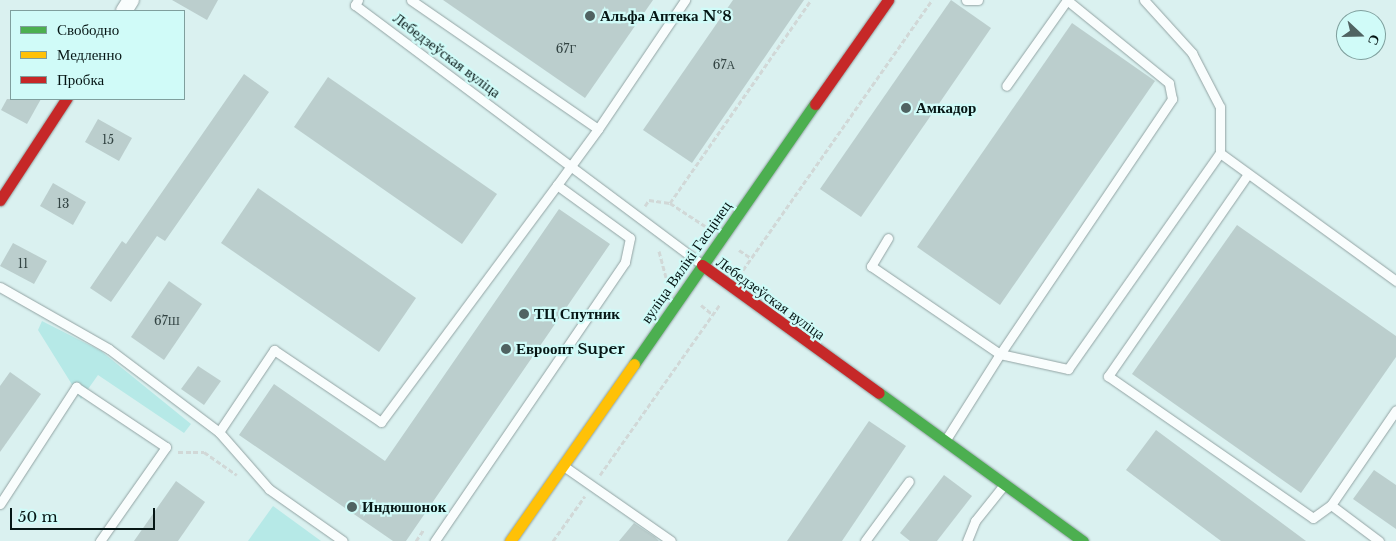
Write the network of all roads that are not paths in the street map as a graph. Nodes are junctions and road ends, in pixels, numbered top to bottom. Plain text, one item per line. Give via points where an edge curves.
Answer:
1 (411, 0) edge
2 (685, 0) edge
3 (888, 0) edge
4 (966, 0) edge
5 (978, 0) edge
6 (1144, 0) edge
7 (354, 2) edge
8 (1006, 86) dead end
9 (65, 100) edge
10 (598, 129) junction
11 (1220, 153) junction
12 (570, 166) junction
13 (1248, 174) junction
14 (557, 185) junction
15 (0, 200) edge
16 (888, 238) dead end
17 (702, 265) junction
18 (1396, 280) edge
19 (0, 287) edge
20 (1000, 354) junction
21 (1396, 410) edge
22 (219, 432) junction
23 (944, 443) junction
24 (563, 465) junction
25 (909, 481) dead end
26 (1003, 486) junction
27 (0, 504) edge
28 (1331, 505) junction
29 (100, 541) edge
30 (343, 541) edge
31 (435, 541) edge
32 (510, 541) edge
33 (671, 541) edge
34 (865, 541) edge
35 (967, 541) edge
36 (1083, 541) edge
37 (1379, 541) edge

1 - 10 lane
2 - 10 lane
3 - 17 main road, вуліца Вялікі Гасцінец
4 - 5 lane
6 - 11 lane via 1192,53 1220,107
7 - 12 lane, Лебедзеўская вуліца
8 - 20 lane via 1067,0 1169,83 1172,99
9 - 15 main road
10 - 12 lane
11 - 13 lane
11 - 20 lane via 1068,369
12 - 14 lane
12 - 17 lane, Лебедзеўская вуліца
13 - 18 lane
13 - 28 lane via 1108,376 1313,518
14 - 22 lane via 381,422 274,350
14 - 31 lane via 624,231 630,238 629,252
16 - 20 lane via 871,266
17 - 23 main road, Лебедзеўская вуліца
17 - 24 main road, вуліца Вялікі Гасцінец
19 - 22 lane via 109,349
20 - 23 lane
21 - 28 lane
22 - 30 lane via 269,489
23 - 26 main road, Лебедзеўская вуліца
24 - 32 main road, вуліца Вялікі Гасцінец
24 - 33 lane
25 - 34 lane
26 - 35 lane via 976,521
26 - 36 main road, Лебедзеўская вуліца
27 - 29 lane via 76,387 166,447
28 - 37 lane

